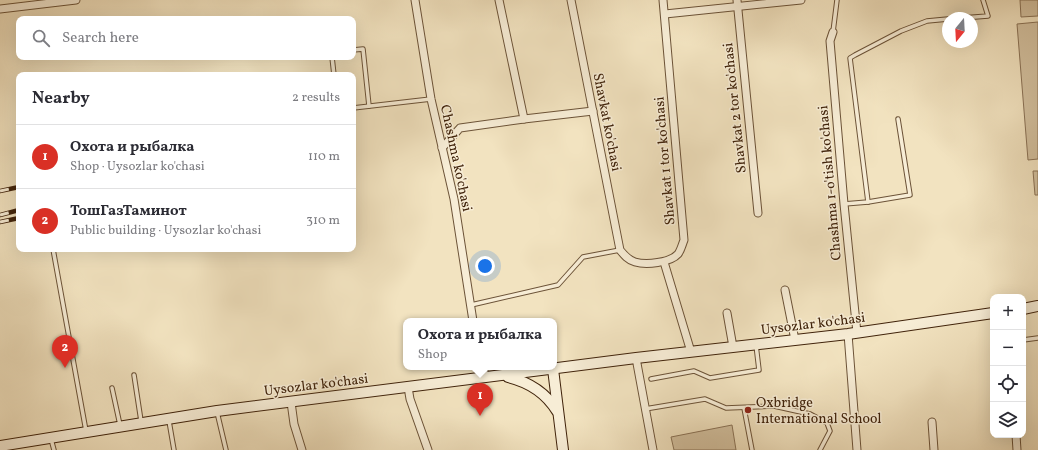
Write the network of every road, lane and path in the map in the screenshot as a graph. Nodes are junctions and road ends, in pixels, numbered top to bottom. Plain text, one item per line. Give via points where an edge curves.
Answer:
1 (76, 0) edge
2 (415, 0) edge
3 (499, 0) edge
4 (571, 0) edge
5 (663, 0) edge
6 (800, 0) edge
7 (838, 0) edge
8 (983, 0) edge
9 (737, 3) edge
10 (0, 9) edge
11 (665, 14) junction
12 (978, 17) edge
13 (942, 20) edge
14 (833, 32) joint
15 (356, 50) edge
16 (332, 60) edge
17 (334, 72) edge
18 (431, 99) junction
19 (370, 106) junction
20 (356, 108) edge
21 (593, 111) junction
22 (524, 119) junction
23 (898, 119) dead end
24 (442, 148) junction
25 (868, 202) junction
26 (844, 204) junction
27 (758, 213) dead end
28 (620, 250) junction
29 (54, 252) edge
30 (664, 262) junction
31 (785, 290) dead end
32 (470, 305) junction
33 (1038, 306) edge
34 (1026, 308) edge
35 (727, 313) dead end
36 (990, 313) edge
37 (472, 318) edge
38 (853, 334) junction
39 (1038, 338) edge
40 (794, 340) junction
41 (1026, 340) edge
42 (756, 344) junction
43 (733, 347) junction
44 (691, 352) junction
45 (636, 358) junction
46 (557, 368) edge
47 (484, 370) edge
48 (545, 370) edge
49 (553, 370) edge
50 (134, 375) dead end
51 (500, 376) junction
52 (485, 377) junction
53 (651, 379) dead end
54 (408, 387) junction
55 (112, 388) dead end
56 (290, 402) junction
57 (744, 408) junction
58 (217, 410) junction
59 (645, 410) junction
60 (559, 413) junction
61 (168, 418) junction
62 (141, 422) junction
63 (932, 422) dead end
64 (121, 426) junction
65 (86, 432) junction
66 (51, 438) junction
67 (1016, 438) edge
68 (0, 446) edge
69 (54, 450) edge
70 (174, 450) edge
71 (226, 450) edge
72 (302, 450) edge
73 (428, 450) edge
74 (563, 450) edge
75 (653, 450) edge
76 (752, 450) edge
77 (820, 450) edge
78 (857, 450) edge
79 (934, 450) edge
80 (1017, 450) edge

1 - 10 street
2 - 18 street, Chashma ko'chasi
3 - 22 street
4 - 21 street, Shavkat ko'chasi
5 - 11 street, Shavkat 1 tor ko'chasi
6 - 9 street
7 - 14 lane
8 - 12 lane via 988,16
9 - 11 street
9 - 27 street, Shavkat 2 tor ko'chasi
11 - 30 street, Shavkat 1 tor ko'chasi via 684,240 677,256
13 - 25 lane via 927,21 901,31 850,58
14 - 26 street, Chashma 1-o'tish ko'chasi via 830,41
15 - 19 lane via 363,49
16 - 17 lane
18 - 19 lane
18 - 24 street, Chashma ko'chasi
19 - 20 lane
21 - 22 street
21 - 28 street, Shavkat ko'chasi
22 - 24 street via 460,128
23 - 25 lane via 910,194
24 - 32 street, Chashma ko'chasi via 454,199
25 - 26 lane
26 - 38 street, Chashma 1-o'tish ko'chasi
28 - 30 street via 635,262
28 - 32 lane via 583,257 558,285
29 - 65 lane
30 - 44 street
31 - 40 street
32 - 37 street, Chashma ko'chasi
33 - 34 main road
35 - 43 street
36 - 38 main road, Uysozlar ko'chasi
38 - 40 main road, Uysozlar ko'chasi
38 - 78 street, Chashma 1-o'tish ko'chasi
39 - 41 lane
40 - 42 main road, Uysozlar ko'chasi
42 - 43 main road, Uysozlar ko'chasi
42 - 53 lane via 759,370 710,378 694,371
43 - 44 main road, Uysozlar ko'chasi
44 - 45 main road, Uysozlar ko'chasi
45 - 46 main road, Uysozlar ko'chasi
45 - 59 street
47 - 52 street
48 - 51 main road, Uysozlar ko'chasi
49 - 60 main road
50 - 62 lane
51 - 52 main road, Uysozlar ko'chasi
51 - 60 main road via 534,387 548,398
52 - 54 main road, Uysozlar ko'chasi
54 - 56 main road, Uysozlar ko'chasi
54 - 73 street
55 - 64 lane
56 - 58 main road, Uysozlar ko'chasi
56 - 72 street
57 - 59 lane via 726,408 705,399
57 - 76 lane
57 - 77 lane via 774,406 810,414 827,423 830,431
58 - 61 main road, Uysozlar ko'chasi
58 - 71 lane
59 - 75 street
60 - 74 main road
61 - 62 main road, Uysozlar ko'chasi
61 - 70 lane
62 - 64 main road, Uysozlar ko'chasi
63 - 79 street
64 - 65 main road, Uysozlar ko'chasi
65 - 66 main road, Uysozlar ko'chasi
66 - 68 main road, Uysozlar ko'chasi
66 - 69 lane
67 - 80 street

